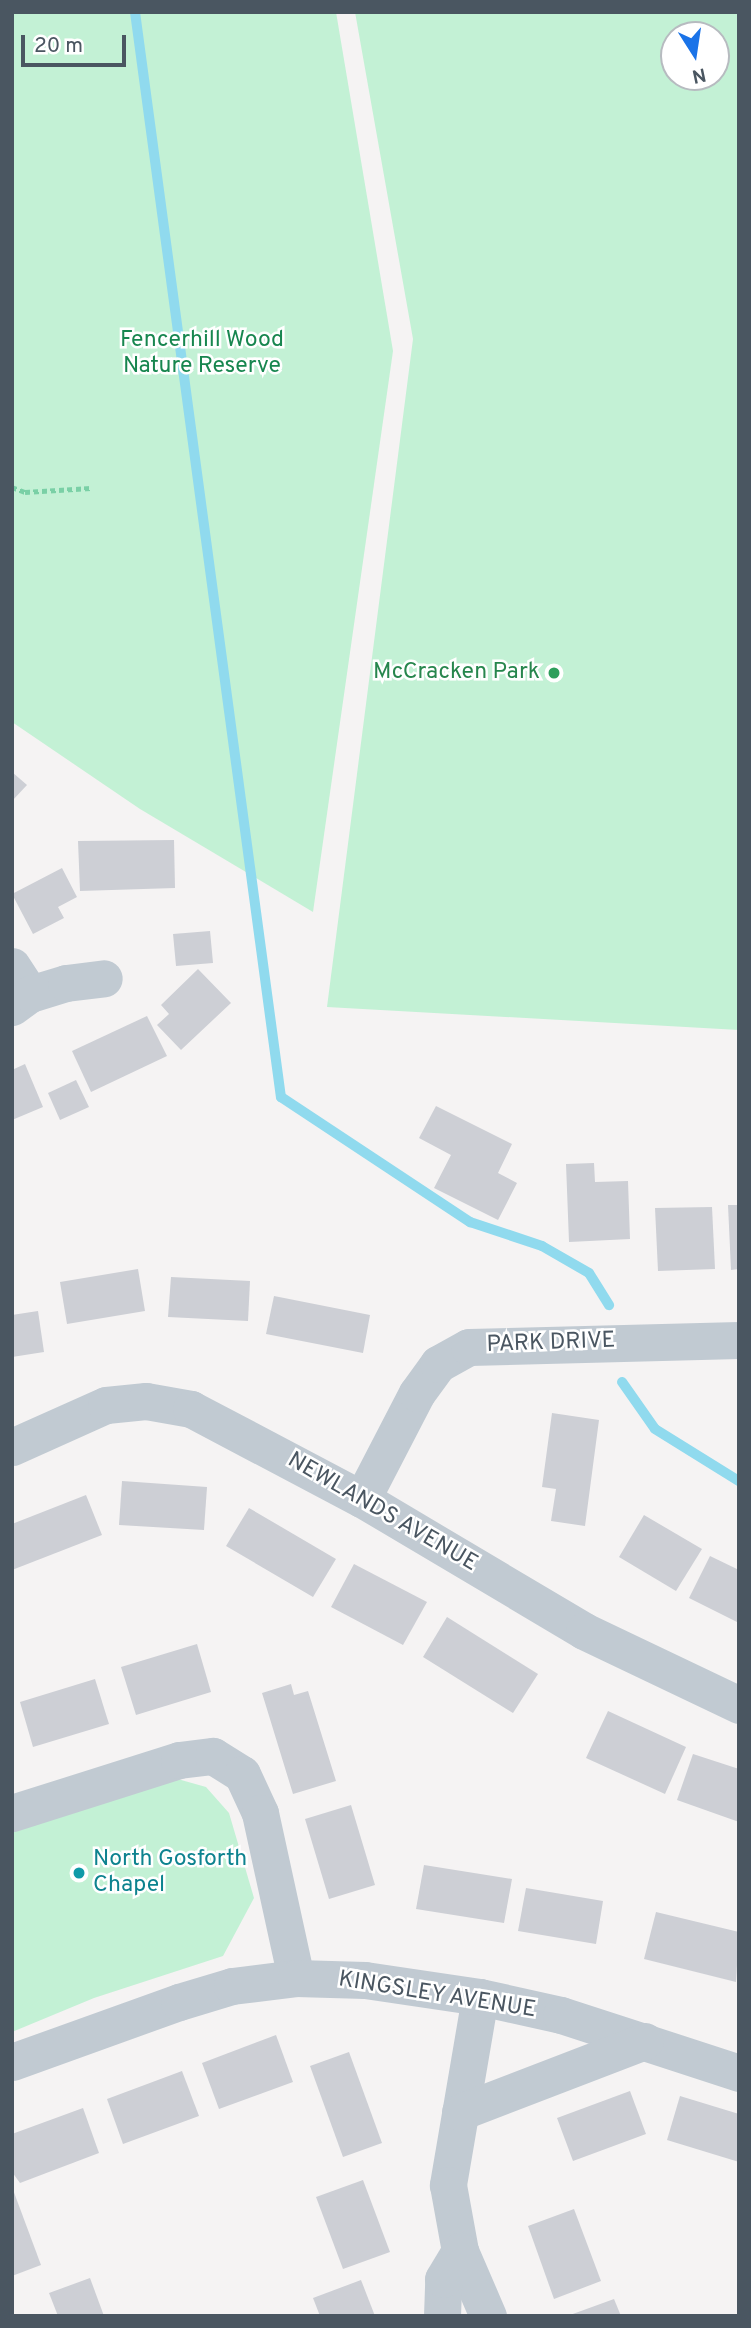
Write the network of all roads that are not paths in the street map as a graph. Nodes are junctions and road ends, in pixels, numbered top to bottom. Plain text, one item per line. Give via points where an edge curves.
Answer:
1 (104, 978) dead end
2 (18, 989) edge
3 (739, 1340) edge
4 (12, 1447) edge
5 (362, 1499) junction
6 (739, 1705) edge
7 (12, 1813) edge
8 (296, 1978) junction
9 (480, 1997) junction
10 (645, 2040) junction
11 (12, 2062) edge
12 (739, 2073) edge
13 (460, 2112) junction
14 (460, 2251) junction
15 (442, 2316) edge
16 (488, 2316) edge

1 - 2 street
3 - 5 street, PARK DRIVE via 469,1348 438,1364 417,1393
4 - 5 street, NEWLANDS AVENUE via 75,1416 146,1401 191,1409
5 - 6 street, NEWLANDS AVENUE via 584,1631
7 - 8 street via 179,1760 213,1756 242,1774 260,1813
8 - 9 street, KINGSLEY AVENUE via 365,1980
8 - 11 street, KINGSLEY AVENUE via 232,1986
9 - 10 street, KINGSLEY AVENUE
9 - 13 street
10 - 12 street, KINGSLEY AVENUE
10 - 13 street
13 - 14 street via 448,2185
14 - 15 street via 443,2279
14 - 16 street

